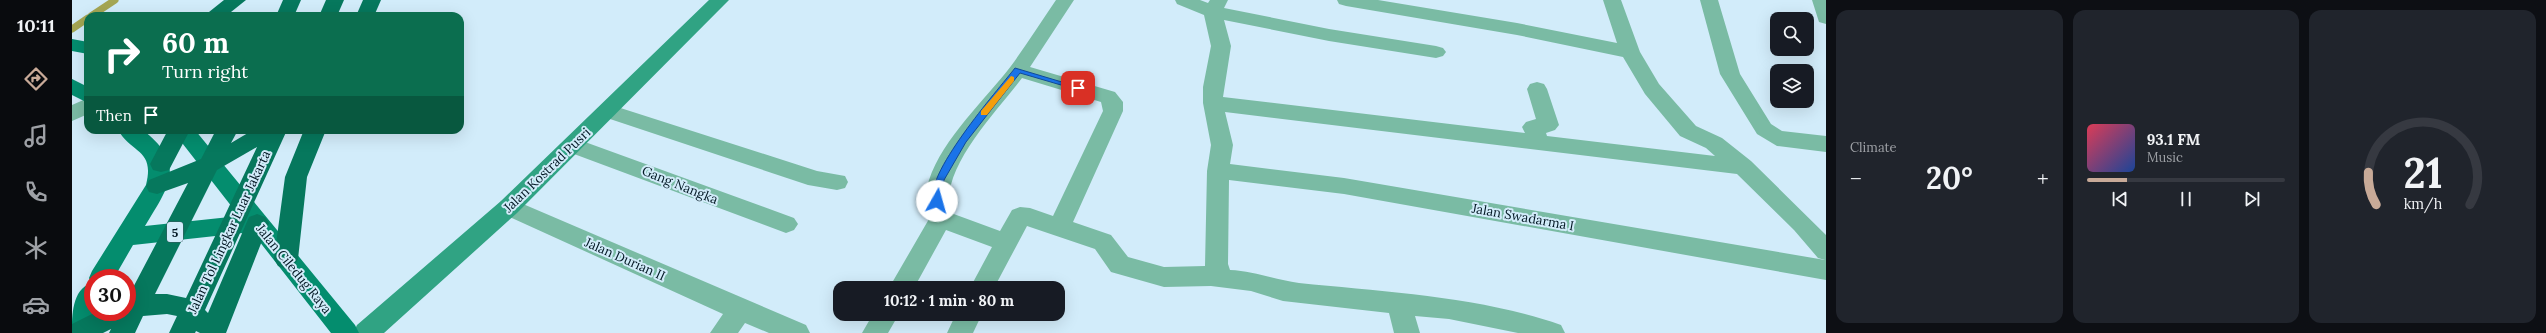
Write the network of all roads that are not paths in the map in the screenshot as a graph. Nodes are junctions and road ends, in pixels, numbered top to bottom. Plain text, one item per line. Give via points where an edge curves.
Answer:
1 (237, 0) edge
2 (244, 0) edge
3 (292, 0) edge
4 (335, 0) edge
5 (372, 0) edge
6 (720, 0) edge
7 (1065, 0) edge
8 (1184, 0) edge
9 (1346, 0) edge
10 (1612, 0) edge
11 (1710, 0) edge
12 (1821, 0) edge
13 (1216, 6) edge
14 (219, 12) edge
15 (240, 12) edge
16 (286, 12) edge
17 (330, 12) edge
18 (366, 12) edge
19 (1826, 18) edge
20 (72, 45) edge
21 (84, 47) edge
22 (1436, 52) dead end
23 (1630, 52) junction
24 (1018, 70) junction
25 (72, 86) edge
26 (1537, 89) dead end
27 (84, 94) edge
28 (1213, 103) junction
29 (84, 107) edge
30 (608, 111) junction
31 (72, 114) edge
32 (134, 134) edge
33 (177, 134) edge
34 (186, 134) edge
35 (225, 134) edge
36 (262, 134) edge
37 (274, 134) edge
38 (313, 134) edge
39 (1539, 144) junction
40 (1826, 144) edge
41 (574, 146) junction
42 (162, 164) junction
43 (210, 165) junction
44 (1743, 167) junction
45 (1218, 171) junction
46 (837, 182) dead end
47 (157, 186) junction
48 (509, 207) junction
49 (1063, 218) junction
50 (941, 219) junction
51 (256, 224) junction
52 (786, 224) dead end
53 (126, 237) junction
54 (1004, 242) junction
55 (1826, 252) edge
56 (286, 259) junction
57 (106, 269) edge
58 (1826, 270) edge
59 (1222, 279) junction
60 (905, 281) edge
61 (985, 281) edge
62 (1399, 302) junction
63 (84, 307) edge
64 (136, 308) edge
65 (740, 310) junction
66 (102, 321) edge
67 (882, 321) edge
68 (966, 321) edge
69 (72, 327) edge
70 (79, 333) edge
71 (122, 333) edge
72 (182, 333) edge
73 (203, 333) edge
74 (213, 333) edge
75 (346, 333) edge
76 (366, 333) edge
77 (723, 333) edge
78 (797, 333) edge
79 (875, 333) edge
80 (960, 333) edge
81 (1407, 333) edge
82 (1552, 333) edge

1 - 14 highway
2 - 15 highway
3 - 16 highway
4 - 17 highway
5 - 18 highway
6 - 30 street, Jalan Kostrad Pusri
7 - 24 street
8 - 13 street
9 - 23 street via 1517,29
10 - 23 street
11 - 40 street via 1730,74 1764,129 1777,138
12 - 19 street
13 - 22 street via 1329,35
13 - 28 street via 1221,46 1213,87
20 - 21 main road
23 - 44 street via 1652,89 1688,131 1714,143
24 - 49 street via 1108,97 1113,102 1113,111
24 - 50 street via 963,140 940,180 937,206
25 - 27 main road
26 - 39 street via 1548,125 1533,127
28 - 39 street
28 - 45 street via 1222,145
29 - 31 street
30 - 41 street, Jalan Kostrad Pusri
30 - 46 street via 816,179
32 - 42 main road via 150,148
33 - 42 highway
34 - 43 main road, Jalan Ciledug Raya
35 - 71 highway, 5
36 - 43 highway
37 - 72 highway, Jalan Tol Lingkar Luar Jakarta
38 - 56 highway via 296,177
39 - 44 street
41 - 48 street, Jalan Kostrad Pusri
41 - 52 street, Gang Nangka via 630,165 741,210
42 - 47 main road
43 - 47 highway via 183,178
43 - 51 main road, Jalan Ciledug Raya
44 - 55 street via 1802,224
45 - 58 street, Jalan Swadarma I via 1344,186
45 - 59 street via 1216,264
47 - 53 main road
48 - 65 street, Jalan Durian II
48 - 76 street, Jalan Kostrad Pusri
49 - 54 street via 1020,216
49 - 59 street via 1103,242 1114,259 1127,267 1164,277 1210,276
50 - 54 street
50 - 60 street
51 - 53 main road
51 - 56 main road, Jalan Ciledug Raya
51 - 74 highway
53 - 57 main road
54 - 61 street
56 - 75 main road, Jalan Ciledug Raya
59 - 62 street via 1251,281 1283,291
62 - 81 street
62 - 82 street via 1517,322
63 - 69 main road
64 - 73 highway via 154,304 184,307 197,317
65 - 77 street
65 - 78 street, Jalan Durian II
66 - 70 highway
67 - 79 street
68 - 80 street

